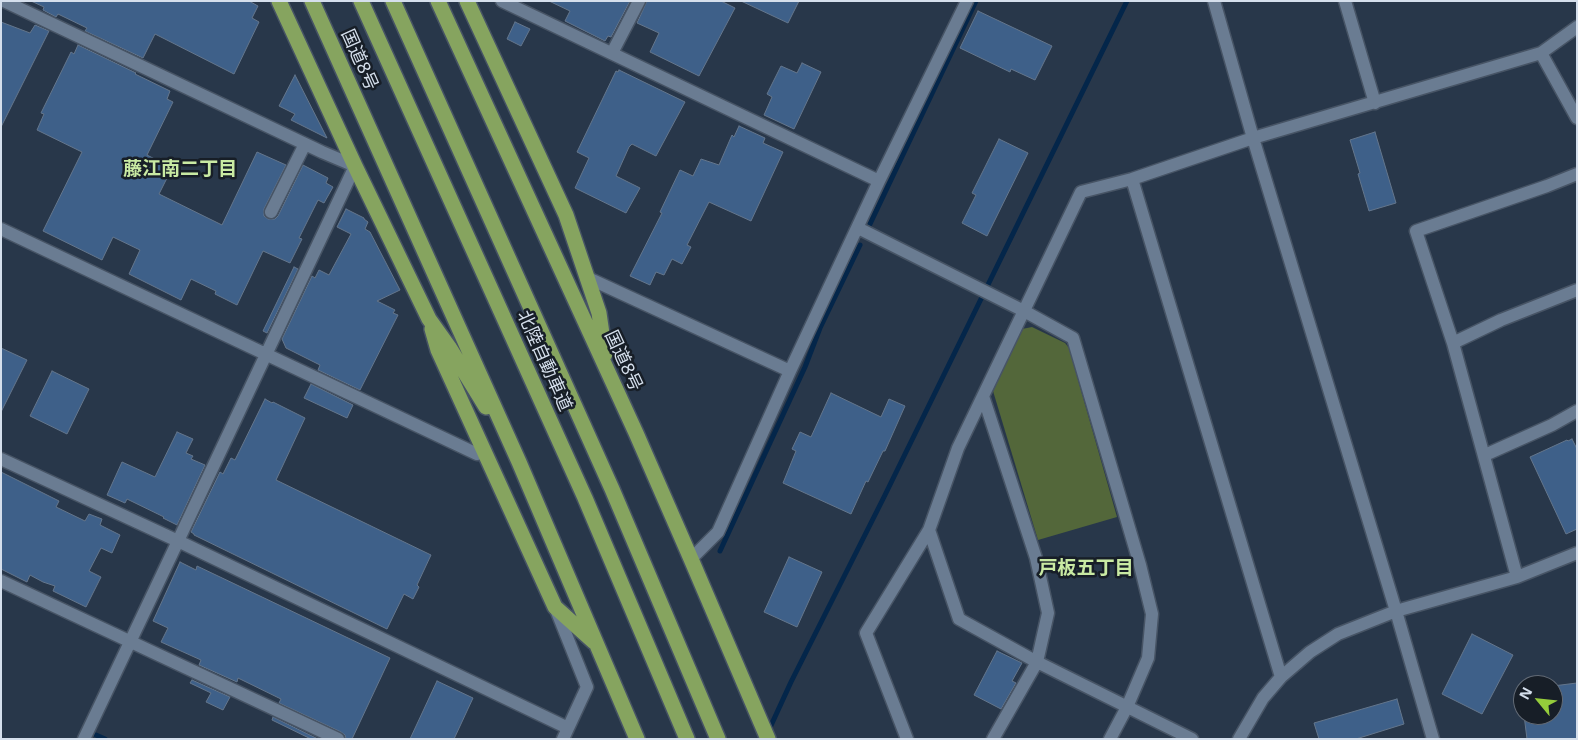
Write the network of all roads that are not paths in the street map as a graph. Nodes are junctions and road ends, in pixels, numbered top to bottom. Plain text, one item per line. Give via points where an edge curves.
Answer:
1 (4, 1) edge
2 (280, 1) edge
3 (312, 1) edge
4 (361, 1) edge
5 (393, 1) edge
6 (438, 1) edge
7 (467, 1) edge
8 (502, 1) edge
9 (639, 1) edge
10 (967, 1) edge
11 (1214, 1) edge
12 (1345, 1) edge
13 (1577, 27) edge
14 (612, 53) junction
15 (1541, 53) junction
16 (1375, 103) junction
17 (1577, 118) edge
18 (1253, 138) junction
19 (305, 144) junction
20 (355, 166) junction
21 (1577, 174) edge
22 (1132, 179) junction
23 (879, 181) junction
24 (271, 212) dead end
25 (858, 228) junction
26 (1, 229) edge
27 (588, 278) junction
28 (1577, 290) edge
29 (1024, 311) junction
30 (429, 319) junction
31 (1453, 342) junction
32 (266, 354) junction
33 (607, 371) junction
34 (790, 371) junction
35 (983, 396) junction
36 (1577, 411) edge
37 (484, 451) junction
38 (1485, 455) junction
39 (1, 459) edge
40 (519, 462) junction
41 (928, 530) junction
42 (178, 541) junction
43 (1577, 553) edge
44 (691, 559) junction
45 (1517, 576) junction
46 (1, 580) edge
47 (555, 607) junction
48 (1396, 612) junction
49 (130, 641) junction
50 (597, 645) junction
51 (1037, 662) junction
52 (1281, 677) junction
53 (1127, 707) junction
54 (565, 734) edge
55 (84, 739) edge
56 (338, 739) edge
57 (637, 739) edge
58 (687, 739) edge
59 (718, 739) edge
60 (768, 739) edge
61 (907, 739) edge
62 (994, 739) edge
63 (1110, 739) edge
64 (1192, 739) edge
65 (1239, 739) edge
66 (1433, 739) edge

1 - 19 street
2 - 20 highway
3 - 40 highway, 国道8号
4 - 58 highway, 北陸自動車道 via 585,498
5 - 59 highway, 北陸自動車道 via 612,489
6 - 33 highway, 国道8号
7 - 27 highway via 566,215
8 - 14 street
9 - 14 street
10 - 23 street
11 - 18 street
12 - 16 street
13 - 15 street
14 - 23 street
15 - 16 street
15 - 17 street
16 - 18 street
18 - 22 street
18 - 48 street
19 - 20 street
19 - 24 street
20 - 30 highway
20 - 32 street
21 - 31 street via 1416,231
22 - 29 street via 1081,192
22 - 52 street
23 - 25 street
25 - 29 street
25 - 34 street
26 - 32 street
27 - 33 highway via 599,313
27 - 34 street
28 - 31 street
29 - 35 street
29 - 53 street via 1073,338 1140,565 1152,614 1148,658
30 - 37 highway via 438,350
30 - 40 highway
31 - 38 street
32 - 37 street via 477,454
32 - 42 street
33 - 44 highway, 国道8号
34 - 44 street via 718,532
35 - 41 street via 958,448
35 - 51 street via 1036,558 1048,613
36 - 38 street
37 - 47 highway
38 - 45 street
39 - 42 street
40 - 50 highway, 国道8号
41 - 51 street via 960,619
41 - 61 street via 866,633
42 - 49 street
42 - 54 street
43 - 45 street
44 - 60 highway, 国道8号
45 - 48 street
46 - 49 street
47 - 50 highway
47 - 54 street via 587,687
48 - 52 street via 1338,634
48 - 66 street
49 - 55 street
49 - 56 street
50 - 57 highway, 国道8号
51 - 53 street
51 - 62 street
52 - 65 street via 1263,698
53 - 63 street
53 - 64 street

